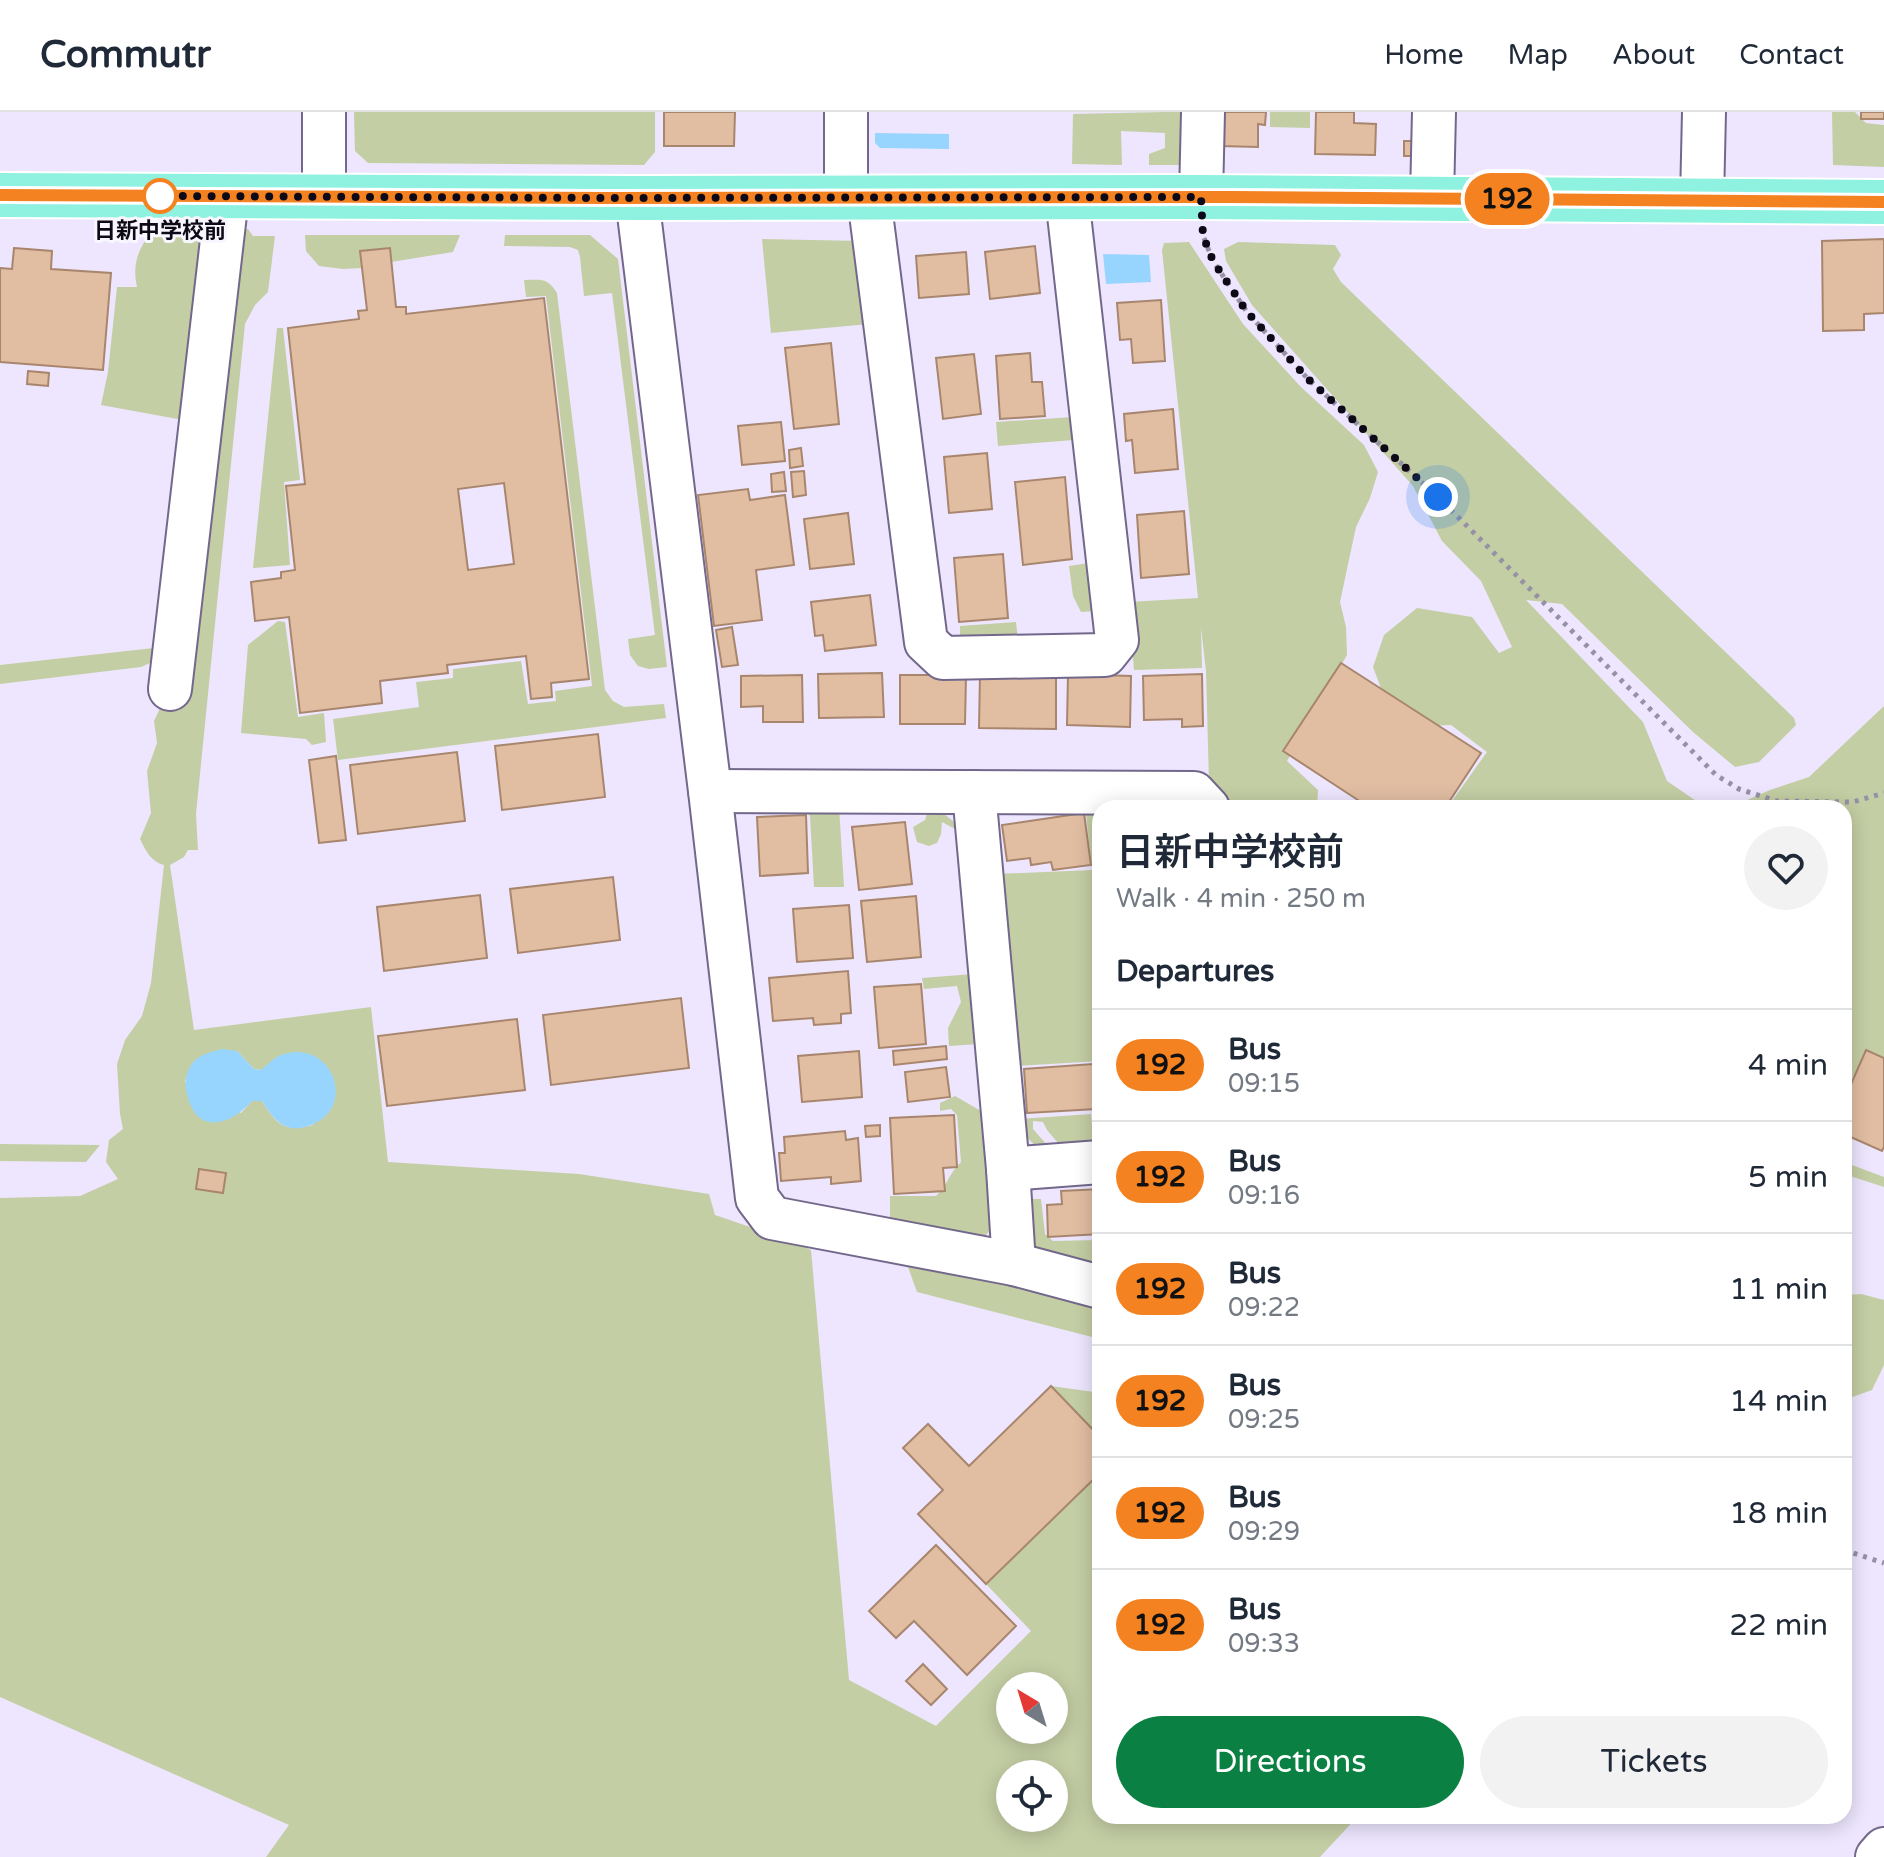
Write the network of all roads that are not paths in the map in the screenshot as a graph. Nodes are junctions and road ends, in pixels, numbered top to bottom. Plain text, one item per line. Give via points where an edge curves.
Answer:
1 (324, 112) edge
2 (846, 112) edge
3 (1203, 112) edge
4 (1434, 112) edge
5 (1704, 112) edge
6 (0, 195) edge
7 (227, 197) junction
8 (324, 197) junction
9 (1067, 197) junction
10 (1201, 197) junction
11 (637, 198) junction
12 (858, 198) junction
13 (1432, 198) junction
14 (1702, 200) junction
15 (1884, 202) edge
16 (170, 689) dead end
17 (710, 791) junction
18 (974, 792) junction
19 (1201, 800) edge
20 (1092, 1163) edge
21 (1008, 1169) junction
22 (1014, 1264) junction
23 (1092, 1285) edge
24 (1884, 1849) edge
25 (1877, 1857) edge

1 - 8 street
2 - 12 street
3 - 10 street
4 - 13 street
5 - 14 street
6 - 7 main road
7 - 8 main road
7 - 16 street
8 - 11 main road
9 - 10 main road
9 - 12 main road
9 - 12 street via 1117,640 1105,655 943,658 926,642
10 - 13 main road
11 - 12 main road
11 - 17 street
13 - 14 main road
14 - 15 main road
17 - 18 street
17 - 22 street via 757,1198 772,1218
18 - 19 street via 1194,793
18 - 21 street
20 - 21 street
21 - 22 street
22 - 23 street
24 - 25 street

